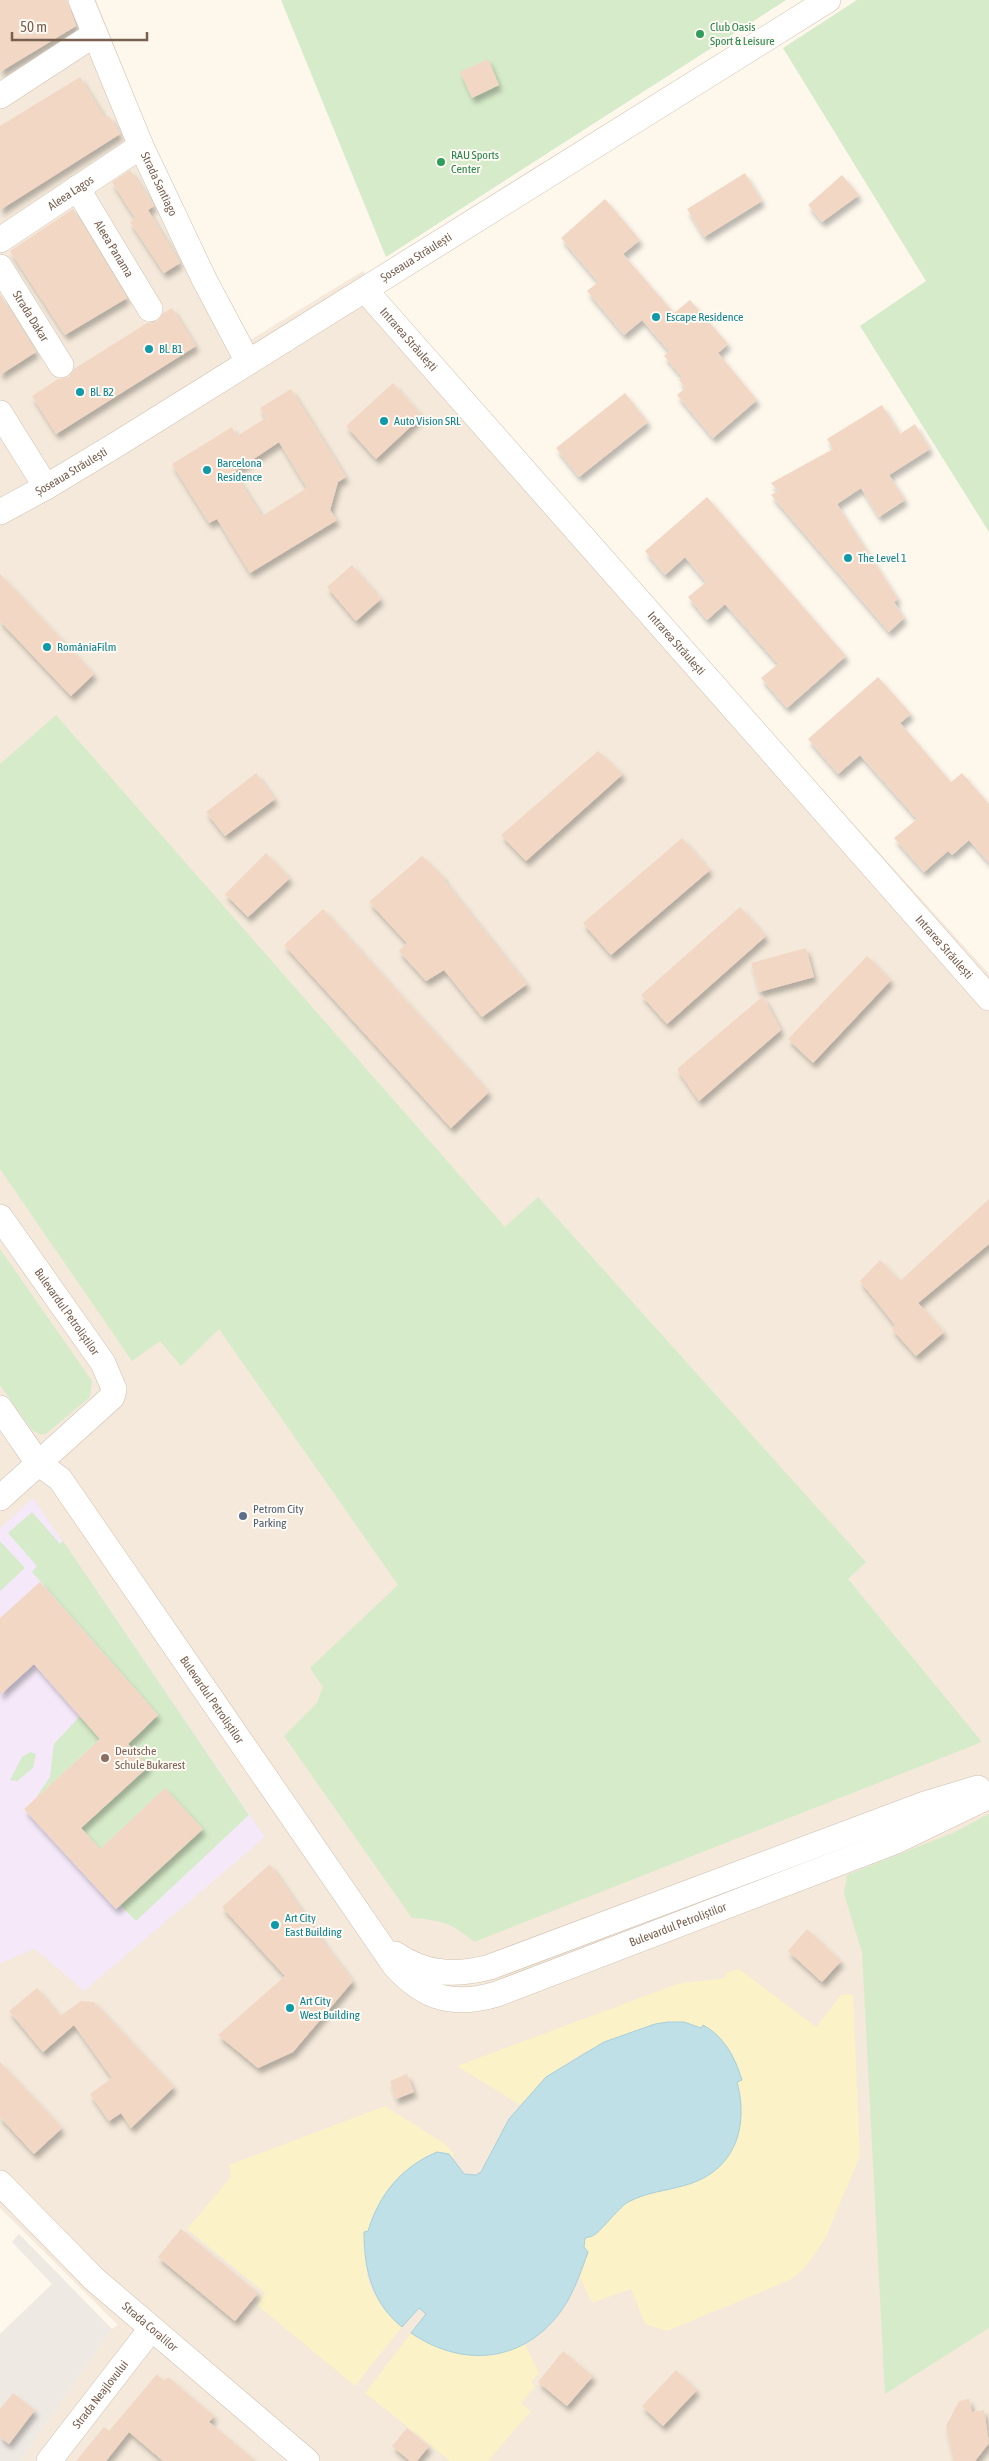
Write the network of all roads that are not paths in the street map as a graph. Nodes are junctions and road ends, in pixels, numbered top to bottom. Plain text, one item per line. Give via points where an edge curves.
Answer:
1 (81, 0) edge
2 (828, 0) edge
3 (95, 34) junction
4 (0, 96) edge
5 (141, 146) junction
6 (78, 188) junction
7 (0, 240) edge
8 (0, 266) edge
9 (365, 290) junction
10 (150, 309) dead end
11 (248, 362) junction
12 (61, 365) dead end
13 (0, 413) edge
14 (46, 487) junction
15 (0, 512) edge
16 (989, 998) edge
17 (2, 1221) edge
18 (0, 1408) edge
19 (38, 1464) junction
20 (0, 1498) edge
21 (989, 1784) edge
22 (989, 1796) edge
23 (588, 1929) junction
24 (378, 1943) junction
25 (598, 1955) junction
26 (436, 1973) junction
27 (453, 2000) junction
28 (0, 2183) edge
29 (151, 2329) junction
30 (50, 2461) edge
31 (308, 2461) edge

1 - 3 street, Strada Santiago
2 - 9 street, Șoseaua Străulești
3 - 4 street
3 - 5 street, Strada Santiago
5 - 6 street, Aleea Lagos
5 - 11 street, Strada Santiago via 204,279
6 - 7 street, Aleea Lagos
6 - 10 street, Aleea Panama
8 - 12 street, Strada Dakar
9 - 11 street, Șoseaua Străulești
9 - 16 street, Intrarea Străulești
11 - 14 street, Șoseaua Străulești
13 - 14 street
14 - 15 street, Șoseaua Străulești
17 - 19 street, Bulevardul Petroliștilor via 103,1363 114,1389 112,1397
18 - 19 street, Bulevardul Petroliștilor
19 - 20 street
19 - 24 street, Bulevardul Petroliștilor via 60,1479
21 - 23 street, Bulevardul Petroliștilor via 925,1804
22 - 25 street, Bulevardul Petroliștilor via 896,1841
23 - 25 street
23 - 26 street, Bulevardul Petroliștilor via 490,1967 472,1972
24 - 26 street, Bulevardul Petroliștilor via 409,1964
24 - 27 street, Bulevardul Petroliștilor via 415,1985 438,1997
25 - 27 street, Bulevardul Petroliștilor via 497,1994 468,2001
26 - 27 street
28 - 29 street, Strada Coralilor via 83,2268
29 - 30 street, Strada Neajlovului
29 - 31 street, Strada Coralilor

